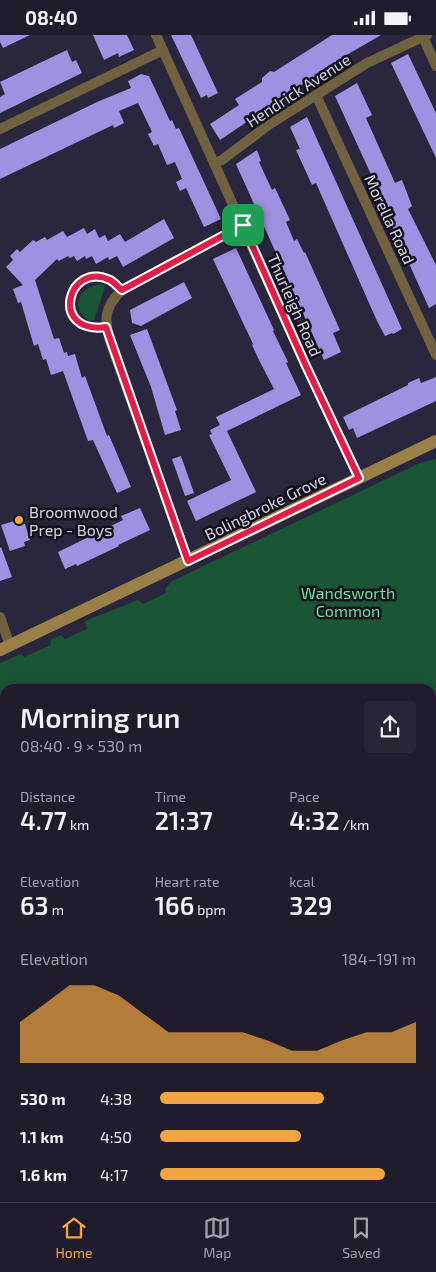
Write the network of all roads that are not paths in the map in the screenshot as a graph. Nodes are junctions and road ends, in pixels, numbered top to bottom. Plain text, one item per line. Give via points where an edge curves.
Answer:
1 (156, 35) edge
2 (425, 36) edge
3 (163, 50) junction
4 (436, 66) edge
5 (316, 95) junction
6 (0, 129) edge
7 (215, 163) junction
8 (243, 225) junction
9 (122, 290) junction
10 (106, 327) junction
11 (436, 355) edge
12 (436, 441) edge
13 (359, 478) junction
14 (188, 561) junction
15 (0, 617) edge
16 (5, 648) edge

1 - 3 street, Thurleigh Road
2 - 4 street
2 - 5 street, Hendrick Avenue via 367,63
3 - 6 street
3 - 7 street, Thurleigh Road
5 - 7 street, Hendrick Avenue
5 - 11 street, Morella Road
7 - 8 street, Thurleigh Road
8 - 9 street
8 - 13 street, Thurleigh Road
9 - 10 street via 112,300
9 - 10 street via 111,281 92,277 84,279 72,293 70,301 75,319 84,327
10 - 14 street
12 - 13 main road, Bolingbroke Grove
13 - 14 main road, Bolingbroke Grove
14 - 16 main road, Bolingbroke Grove
15 - 16 street

